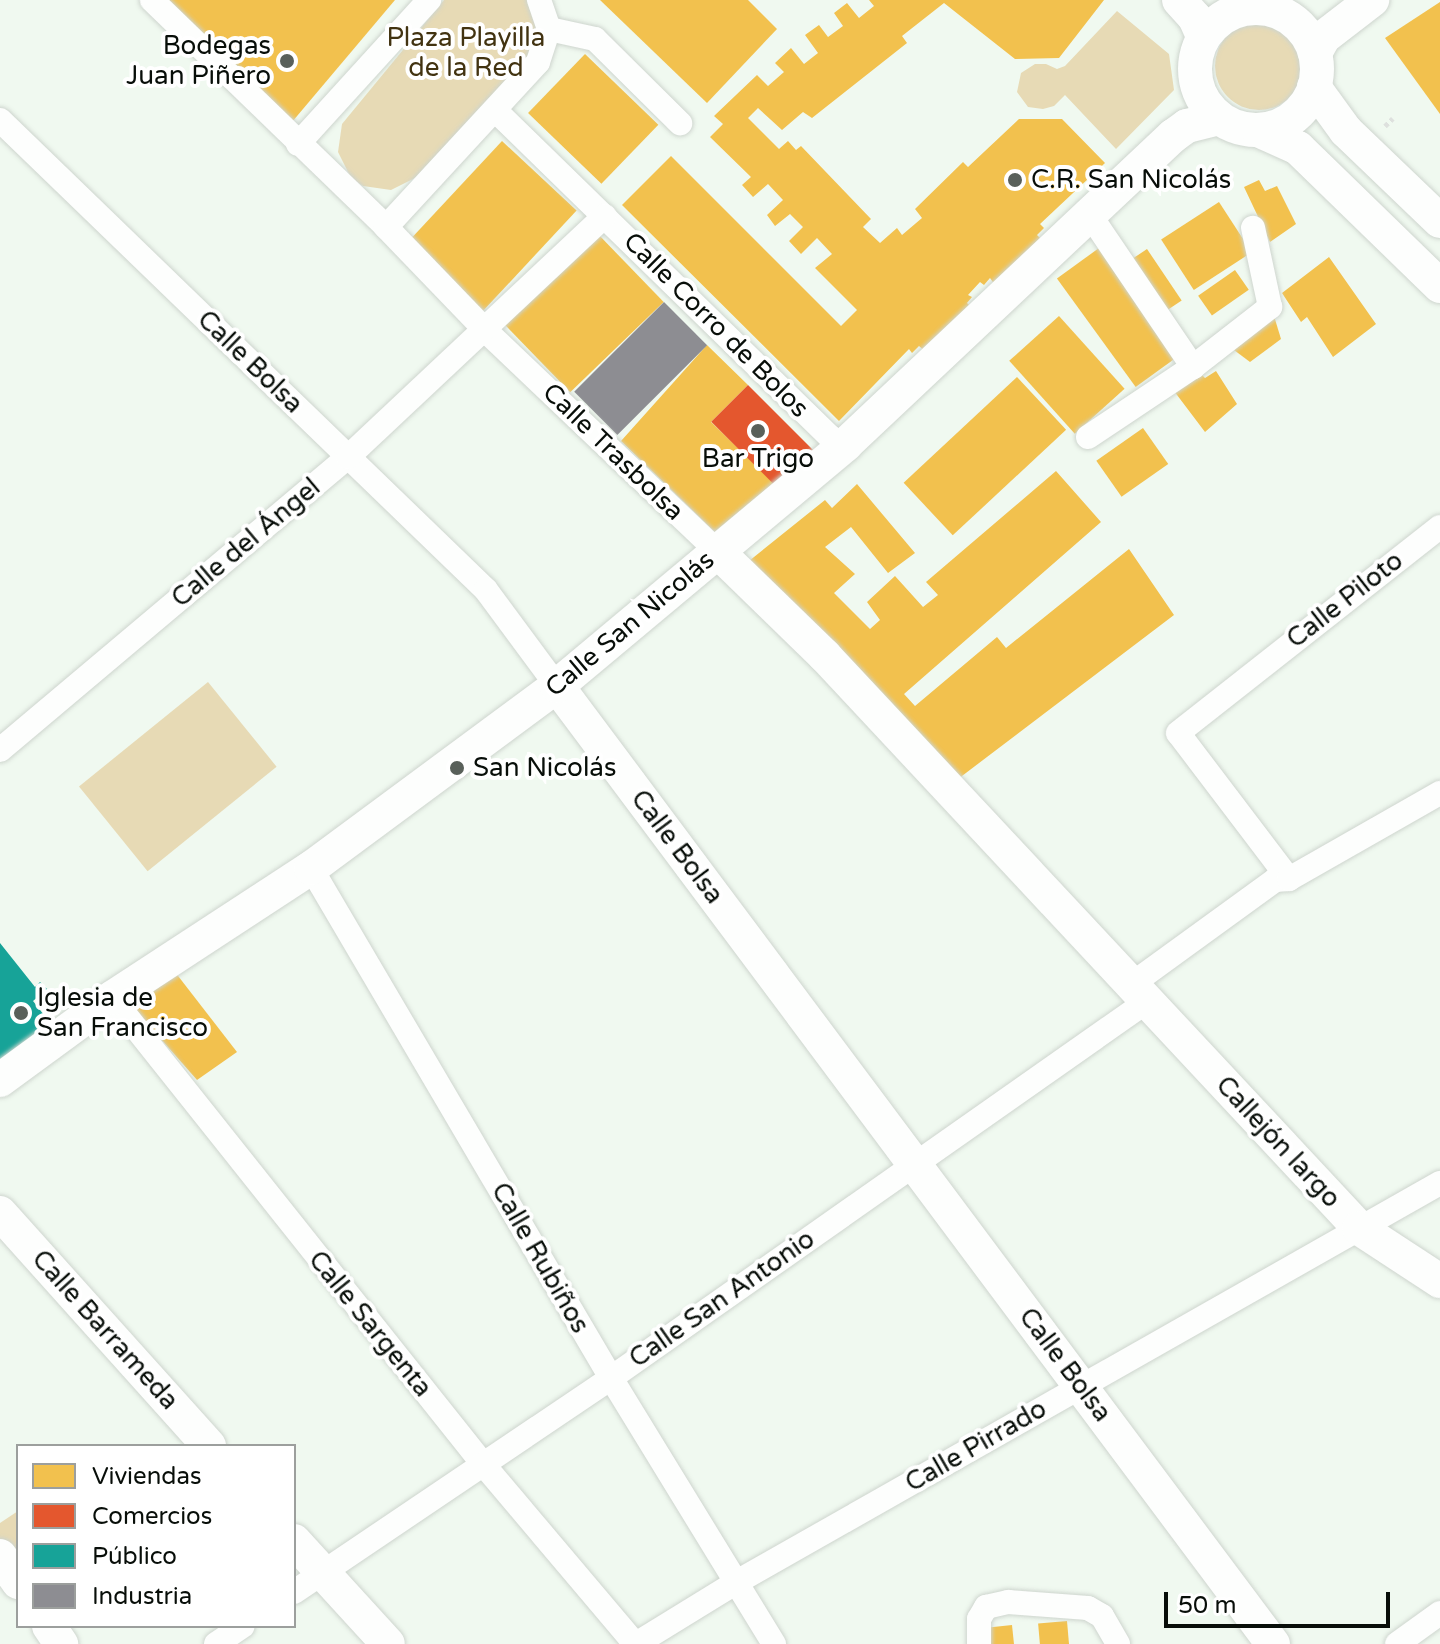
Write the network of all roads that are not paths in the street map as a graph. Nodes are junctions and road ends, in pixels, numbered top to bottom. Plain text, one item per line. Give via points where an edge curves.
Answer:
1 (152, 0) edge
2 (429, 0) edge
3 (539, 0) edge
4 (1179, 0) edge
5 (1372, 0) edge
6 (549, 29) junction
7 (1203, 36) junction
8 (1315, 53) junction
9 (1314, 87) junction
10 (496, 111) junction
11 (1218, 118) junction
12 (0, 120) edge
13 (680, 123) dead end
14 (1258, 130) junction
15 (298, 144) junction
16 (1090, 215) junction
17 (605, 216) junction
18 (1440, 221) edge
19 (386, 227) junction
20 (1253, 228) dead end
21 (1440, 286) edge
22 (485, 330) junction
23 (1193, 367) junction
24 (1088, 437) dead end
25 (845, 445) junction
26 (348, 457) junction
27 (1440, 527) edge
28 (718, 552) junction
29 (557, 686) junction
30 (0, 750) edge
31 (1440, 793) edge
32 (311, 868) junction
33 (1289, 879) junction
34 (1139, 993) junction
35 (112, 998) junction
36 (0, 1080) edge
37 (913, 1164) junction
38 (1440, 1183) edge
39 (0, 1213) edge
40 (1359, 1228) junction
41 (1440, 1281) edge
42 (611, 1378) junction
43 (1082, 1386) junction
44 (207, 1444) edge
45 (483, 1464) junction
46 (296, 1543) edge
47 (0, 1556) edge
48 (322, 1572) junction
49 (16, 1579) edge
50 (735, 1583) junction
51 (296, 1591) edge
52 (1440, 1613) edge
53 (240, 1628) edge
54 (216, 1644) edge
55 (388, 1644) edge
56 (636, 1644) edge
57 (774, 1644) edge
58 (979, 1644) edge
59 (1118, 1644) edge
60 (1273, 1644) edge
61 (1397, 1644) edge

1 - 15 street, Calle Trasbolsa
2 - 15 street
3 - 6 street
4 - 7 street
5 - 8 street via 1330,31
6 - 10 street via 538,62
6 - 13 street via 595,39
7 - 8 street via 1230,13 1265,8 1297,23
7 - 11 street via 1195,80
8 - 9 street
9 - 14 street via 1293,118
9 - 18 street via 1346,131
10 - 17 street
10 - 19 street
11 - 14 street
11 - 16 street, Calle San Nicolás via 1187,126 1173,136
12 - 26 street, Calle Bolsa
14 - 21 street via 1298,148
15 - 19 street, Calle Trasbolsa
16 - 23 street
16 - 25 street, Calle San Nicolás
17 - 22 street, Calle Corro de Bolos
17 - 25 street, Calle Corro de Bolos via 830,437
19 - 22 street, Calle Trasbolsa
20 - 23 street via 1270,307
22 - 26 street, Calle del Ángel
22 - 28 street, Calle Trasbolsa
23 - 24 street
25 - 28 street, Calle San Nicolás
26 - 29 street, Calle Bolsa via 486,590
26 - 30 street, Calle del Ángel
27 - 33 street, Calle Piloto via 1178,733
28 - 29 street, Calle San Nicolás
28 - 34 street, Calle Trasbolsa via 824,655
29 - 32 street, Calle San Nicolás
29 - 37 street, Calle Bolsa
31 - 33 street, Calle San Antonio
32 - 35 street, Calle San Nicolás
32 - 42 street, Calle Rubiños
33 - 34 street, Calle San Antonio via 1275,880
34 - 37 street, Calle San Antonio
34 - 40 street, Callejón largo
35 - 36 street, Calle San Nicolás
35 - 45 street, Calle Sargenta
37 - 42 street, Calle San Antonio
37 - 43 street, Calle Bolsa
38 - 40 street, Calle Pirrado
39 - 44 street, Calle Barrameda
40 - 41 street, Callejón largo
40 - 43 street, Calle Pirrado
42 - 45 street, Calle San Antonio
42 - 50 street, Calle Rubiños
43 - 50 street, Calle Pirrado
43 - 60 street, Calle Bolsa
45 - 48 street, Calle San Antonio
45 - 56 street, Calle Sargenta
46 - 48 street
47 - 49 street
48 - 51 street, Calle San Antonio
48 - 55 street
50 - 56 street, Calle Pirrado
50 - 57 street, Calle Rubiños
52 - 61 street
53 - 54 street
58 - 59 street via 979,1619 986,1607 1008,1602 1088,1608 1102,1616

